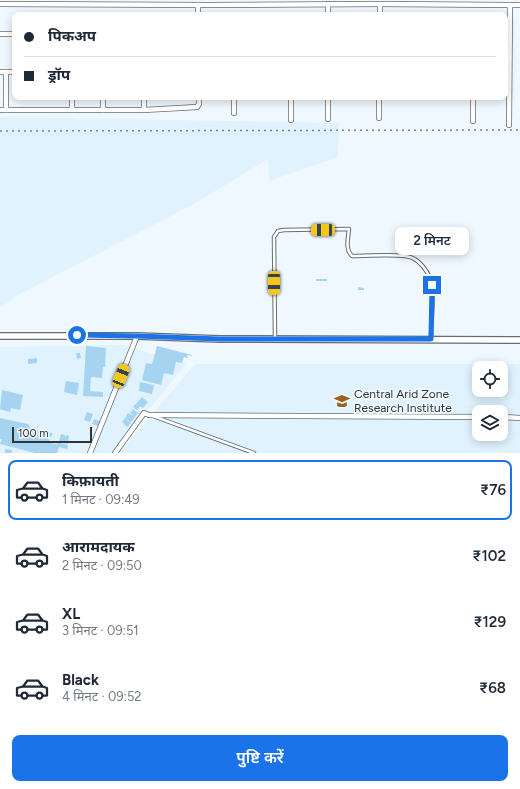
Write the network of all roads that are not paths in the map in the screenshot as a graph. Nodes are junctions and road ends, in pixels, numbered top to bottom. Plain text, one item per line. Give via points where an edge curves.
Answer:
1 (0, 4) edge
2 (328, 4) junction
3 (380, 4) junction
4 (198, 5) junction
5 (510, 5) junction
6 (520, 5) edge
7 (198, 12) edge
8 (328, 12) edge
9 (380, 12) edge
10 (0, 34) edge
11 (12, 34) edge
12 (508, 46) edge
13 (0, 72) edge
14 (6, 72) junction
15 (12, 72) edge
16 (508, 96) edge
17 (72, 100) edge
18 (103, 100) edge
19 (144, 100) edge
20 (199, 100) edge
21 (234, 100) edge
22 (291, 100) edge
23 (328, 100) edge
24 (379, 100) edge
25 (473, 100) edge
26 (3, 110) edge
27 (72, 110) junction
28 (103, 110) junction
29 (144, 110) junction
30 (234, 113) dead end
31 (379, 118) dead end
32 (328, 119) dead end
33 (291, 120) dead end
34 (473, 121) dead end
35 (509, 125) dead end
36 (0, 336) edge
37 (137, 336) junction
38 (275, 339) junction
39 (431, 339) junction
40 (520, 340) edge
41 (149, 415) junction
42 (472, 417) edge
43 (508, 417) edge
44 (520, 418) edge
45 (90, 453) edge
46 (115, 453) edge
47 (254, 453) edge

1 - 4 street
2 - 3 street
2 - 4 street
2 - 8 street
3 - 5 street
3 - 9 street
4 - 7 street
5 - 6 street
5 - 12 street
10 - 11 street
13 - 14 street
14 - 15 street
14 - 26 street
16 - 35 street
17 - 27 street
18 - 28 street
19 - 29 street
20 - 29 street via 197,107
21 - 30 street
22 - 33 street
23 - 32 street
24 - 31 street
25 - 34 street
26 - 27 street
27 - 28 street
28 - 29 street
36 - 37 street
37 - 38 street
37 - 45 street
38 - 39 street
38 - 39 lane via 274,237 278,231 349,229 347,245 352,256 406,256 416,258 422,265 432,285
39 - 40 street
41 - 42 street
41 - 46 street via 144,413
41 - 47 lane
43 - 44 street

